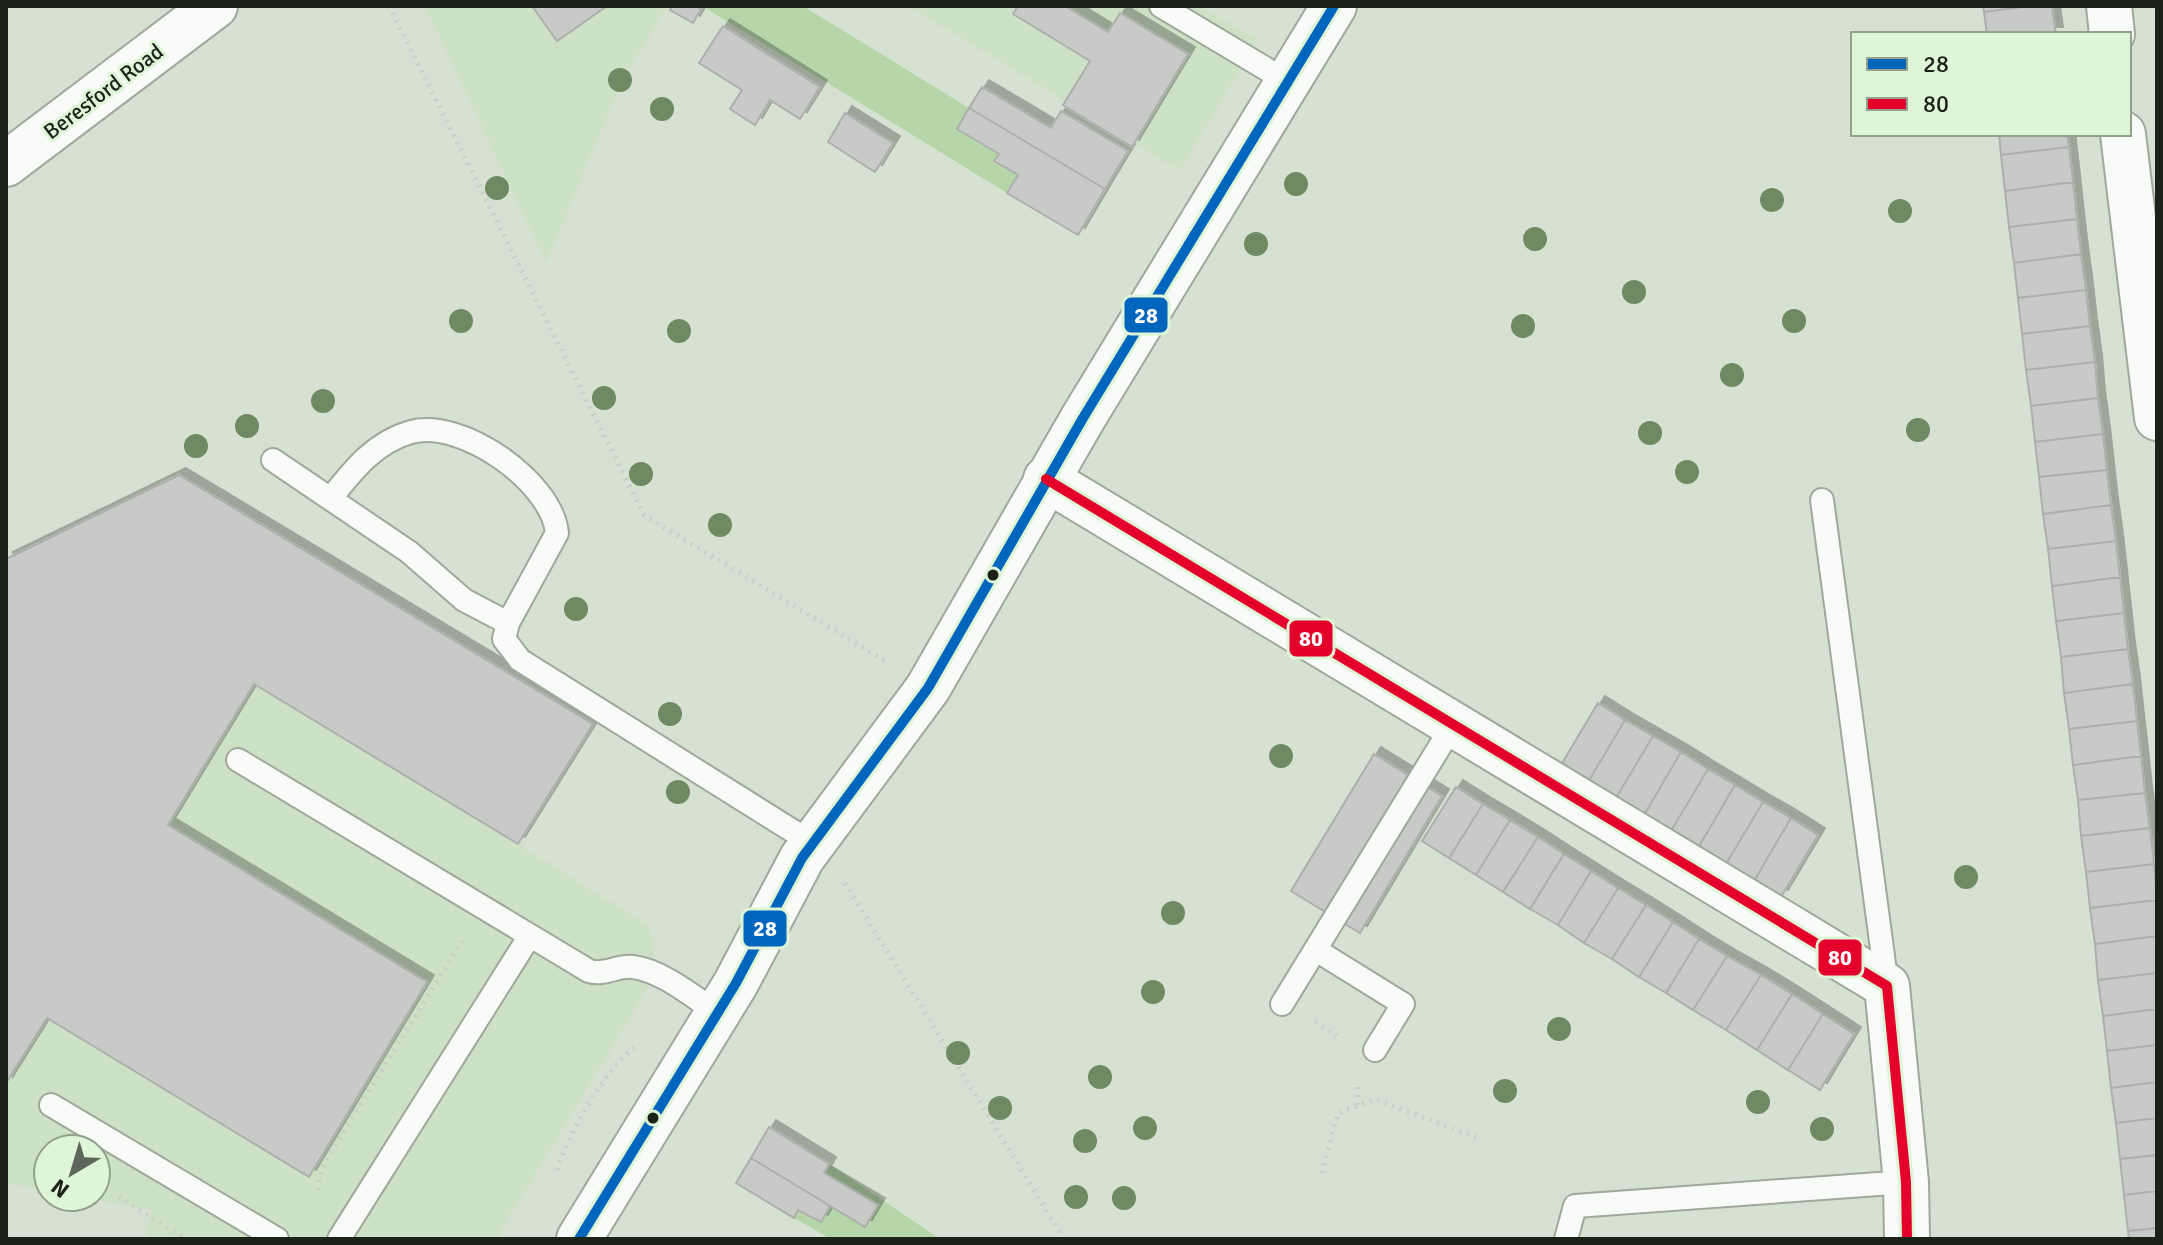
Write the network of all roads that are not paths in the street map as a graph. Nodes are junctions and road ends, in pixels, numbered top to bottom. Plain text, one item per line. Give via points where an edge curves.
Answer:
1 (1161, 6) edge
2 (1334, 6) edge
3 (2109, 6) edge
4 (202, 10) edge
5 (2112, 32) edge
6 (1288, 82) junction
7 (2135, 146) edge
8 (6, 164) edge
9 (2157, 418) edge
10 (273, 460) dead end
11 (1046, 479) junction
12 (331, 498) junction
13 (1822, 500) dead end
14 (508, 623) junction
15 (1453, 725) junction
16 (238, 760) dead end
17 (807, 850) junction
18 (529, 937) junction
19 (1316, 950) junction
20 (1887, 986) junction
21 (1282, 1004) dead end
22 (718, 1013) junction
23 (1375, 1050) dead end
24 (51, 1105) dead end
25 (1906, 1182) junction
26 (277, 1239) edge
27 (339, 1239) edge
28 (579, 1239) edge
29 (1566, 1239) edge
30 (1907, 1239) edge

1 - 6 lane
2 - 6 street
3 - 5 street
4 - 8 street, Beresford Road
6 - 11 street
7 - 9 street
10 - 12 lane
11 - 15 street
11 - 17 street via 928,688
12 - 14 lane via 409,552 464,600
12 - 14 lane via 377,448 411,432 451,432 502,459 527,479 557,530
13 - 20 lane
14 - 17 lane via 504,639 520,660
15 - 19 lane
15 - 20 street
16 - 18 lane
17 - 22 street
18 - 22 lane via 594,973 626,967 649,971
18 - 27 lane
19 - 21 lane
19 - 23 lane via 1403,1004
20 - 25 street
22 - 28 street
24 - 26 lane
25 - 29 lane via 1575,1206
25 - 30 street

